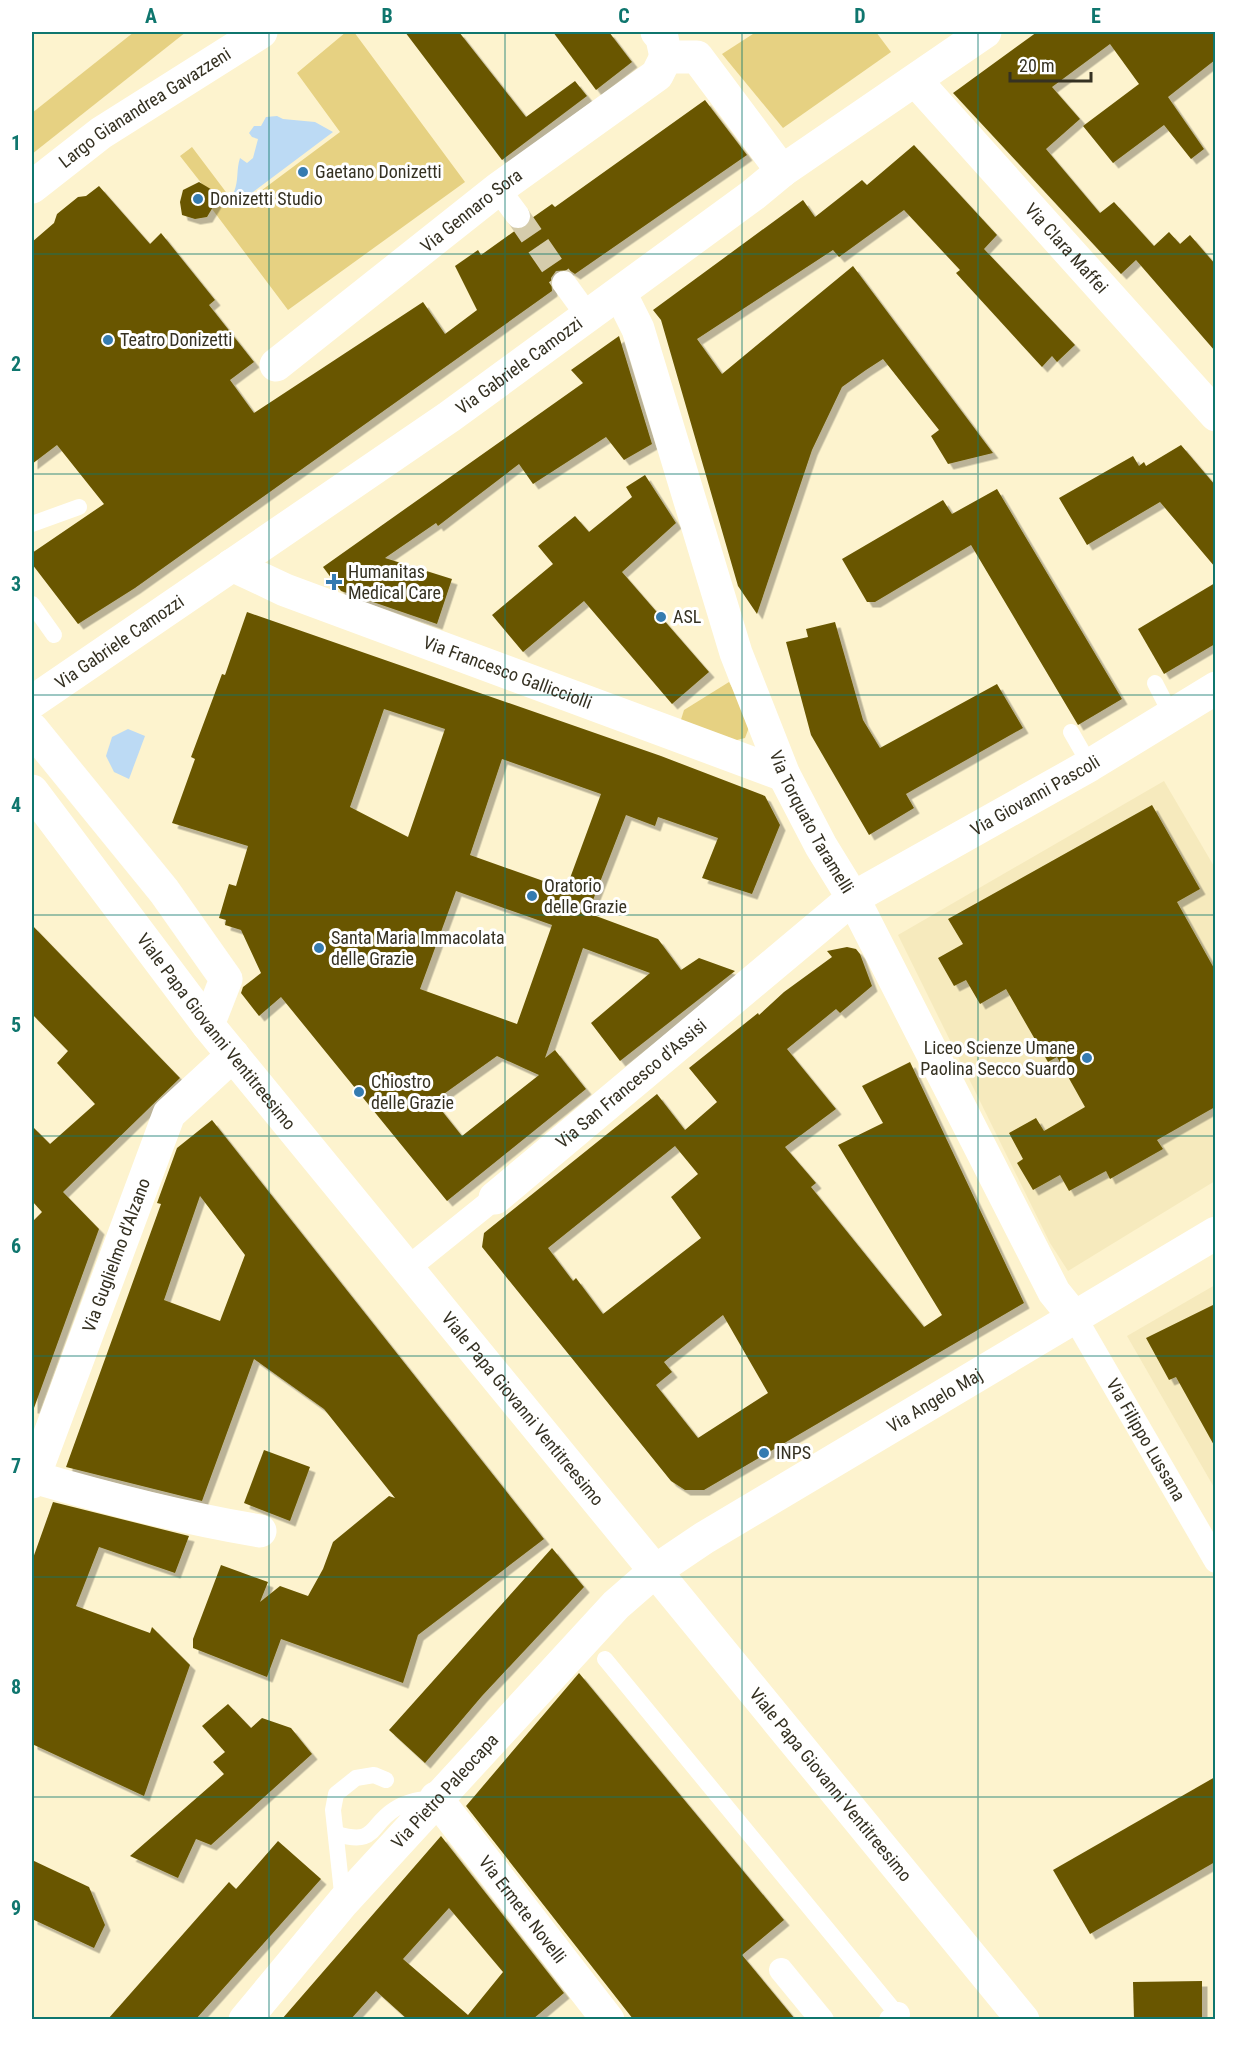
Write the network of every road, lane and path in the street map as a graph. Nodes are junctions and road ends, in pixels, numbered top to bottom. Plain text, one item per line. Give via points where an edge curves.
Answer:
1 (261, 32) edge
2 (985, 32) edge
3 (662, 44) edge
4 (916, 81) junction
5 (782, 171) junction
6 (32, 187) edge
7 (498, 189) junction
8 (518, 216) tunnel mouth
9 (564, 283) tunnel mouth
10 (620, 293) junction
11 (588, 316) junction
12 (276, 365) dead end
13 (1215, 415) edge
14 (79, 507) dead end
15 (32, 524) edge
16 (232, 565) junction
17 (32, 604) edge
18 (54, 635) dead end
19 (1155, 683) dead end
20 (1215, 688) edge
21 (40, 696) edge
22 (1173, 716) junction
23 (32, 729) edge
24 (1071, 732) dead end
25 (1090, 765) junction
26 (784, 775) junction
27 (32, 791) edge
28 (853, 898) junction
29 (208, 1025) junction
30 (233, 1055) junction
31 (495, 1198) joint
32 (1215, 1233) edge
33 (408, 1268) junction
34 (1075, 1318) junction
35 (32, 1480) edge
36 (260, 1531) dead end
37 (1215, 1562) edge
38 (654, 1571) junction
39 (605, 1659) dead end
40 (386, 1780) dead end
41 (436, 1798) junction
42 (337, 1834) junction
43 (343, 1902) junction
44 (781, 1970) dead end
45 (897, 2018) edge
46 (245, 2019) edge
47 (608, 2019) edge
48 (822, 2019) edge
49 (1023, 2019) edge

1 - 6 street, Largo Gianandrea Gavazzeni via 101,134
2 - 4 street, Via Gabriele Camozzi
3 - 5 street via 697,57
3 - 7 street, Via Gennaro Sora via 657,75
4 - 5 street, Via Gabriele Camozzi
4 - 13 street, Via Clara Maffei
5 - 10 street, Via Gabriele Camozzi
7 - 8 street
7 - 12 street, Via Gennaro Sora
9 - 11 street
10 - 11 street, Via Gabriele Camozzi
10 - 26 street, Via Torquato Taramelli via 638,329 736,653
11 - 16 street, Via Gabriele Camozzi via 449,417
14 - 15 lane
16 - 21 street, Via Gabriele Camozzi
16 - 26 street, Via Francesco Gallicciolli via 285,590
17 - 18 lane
19 - 22 lane
20 - 22 street, Via Giovanni Pascoli
22 - 25 street, Via Giovanni Pascoli
23 - 29 street via 164,891 226,979
24 - 25 lane
25 - 28 street, Via Giovanni Pascoli
26 - 28 street, Via Torquato Taramelli
27 - 29 street, Viale Papa Giovanni Ventitreesimo
28 - 31 street, Via San Francesco d'Assisi
28 - 34 street, Via Torquato Taramelli via 1054,1292
29 - 30 street, Viale Papa Giovanni Ventitreesimo
30 - 33 street, Viale Papa Giovanni Ventitreesimo
30 - 35 street, Via Guglielmo d'Alzano via 169,1114
31 - 33 street, Via San Francesco d'Assisi
32 - 34 street, Via Angelo Maj
33 - 38 street, Viale Papa Giovanni Ventitreesimo
34 - 37 street, Via Filippo Lussana
34 - 38 street, Via Angelo Maj
35 - 36 street, Via Guglielmo d'Alzano
38 - 41 street, Via Pietro Paleocapa via 616,1605
38 - 49 street, Viale Papa Giovanni Ventitreesimo
39 - 45 lane
40 - 42 lane via 382,1776 365,1776 341,1787 333,1801
41 - 42 lane via 411,1801 393,1810 366,1837 355,1839
41 - 43 street, Via Pietro Paleocapa
41 - 47 street, Via Ermete Novelli
42 - 43 lane
43 - 46 street, Via Pietro Paleocapa
44 - 48 street

